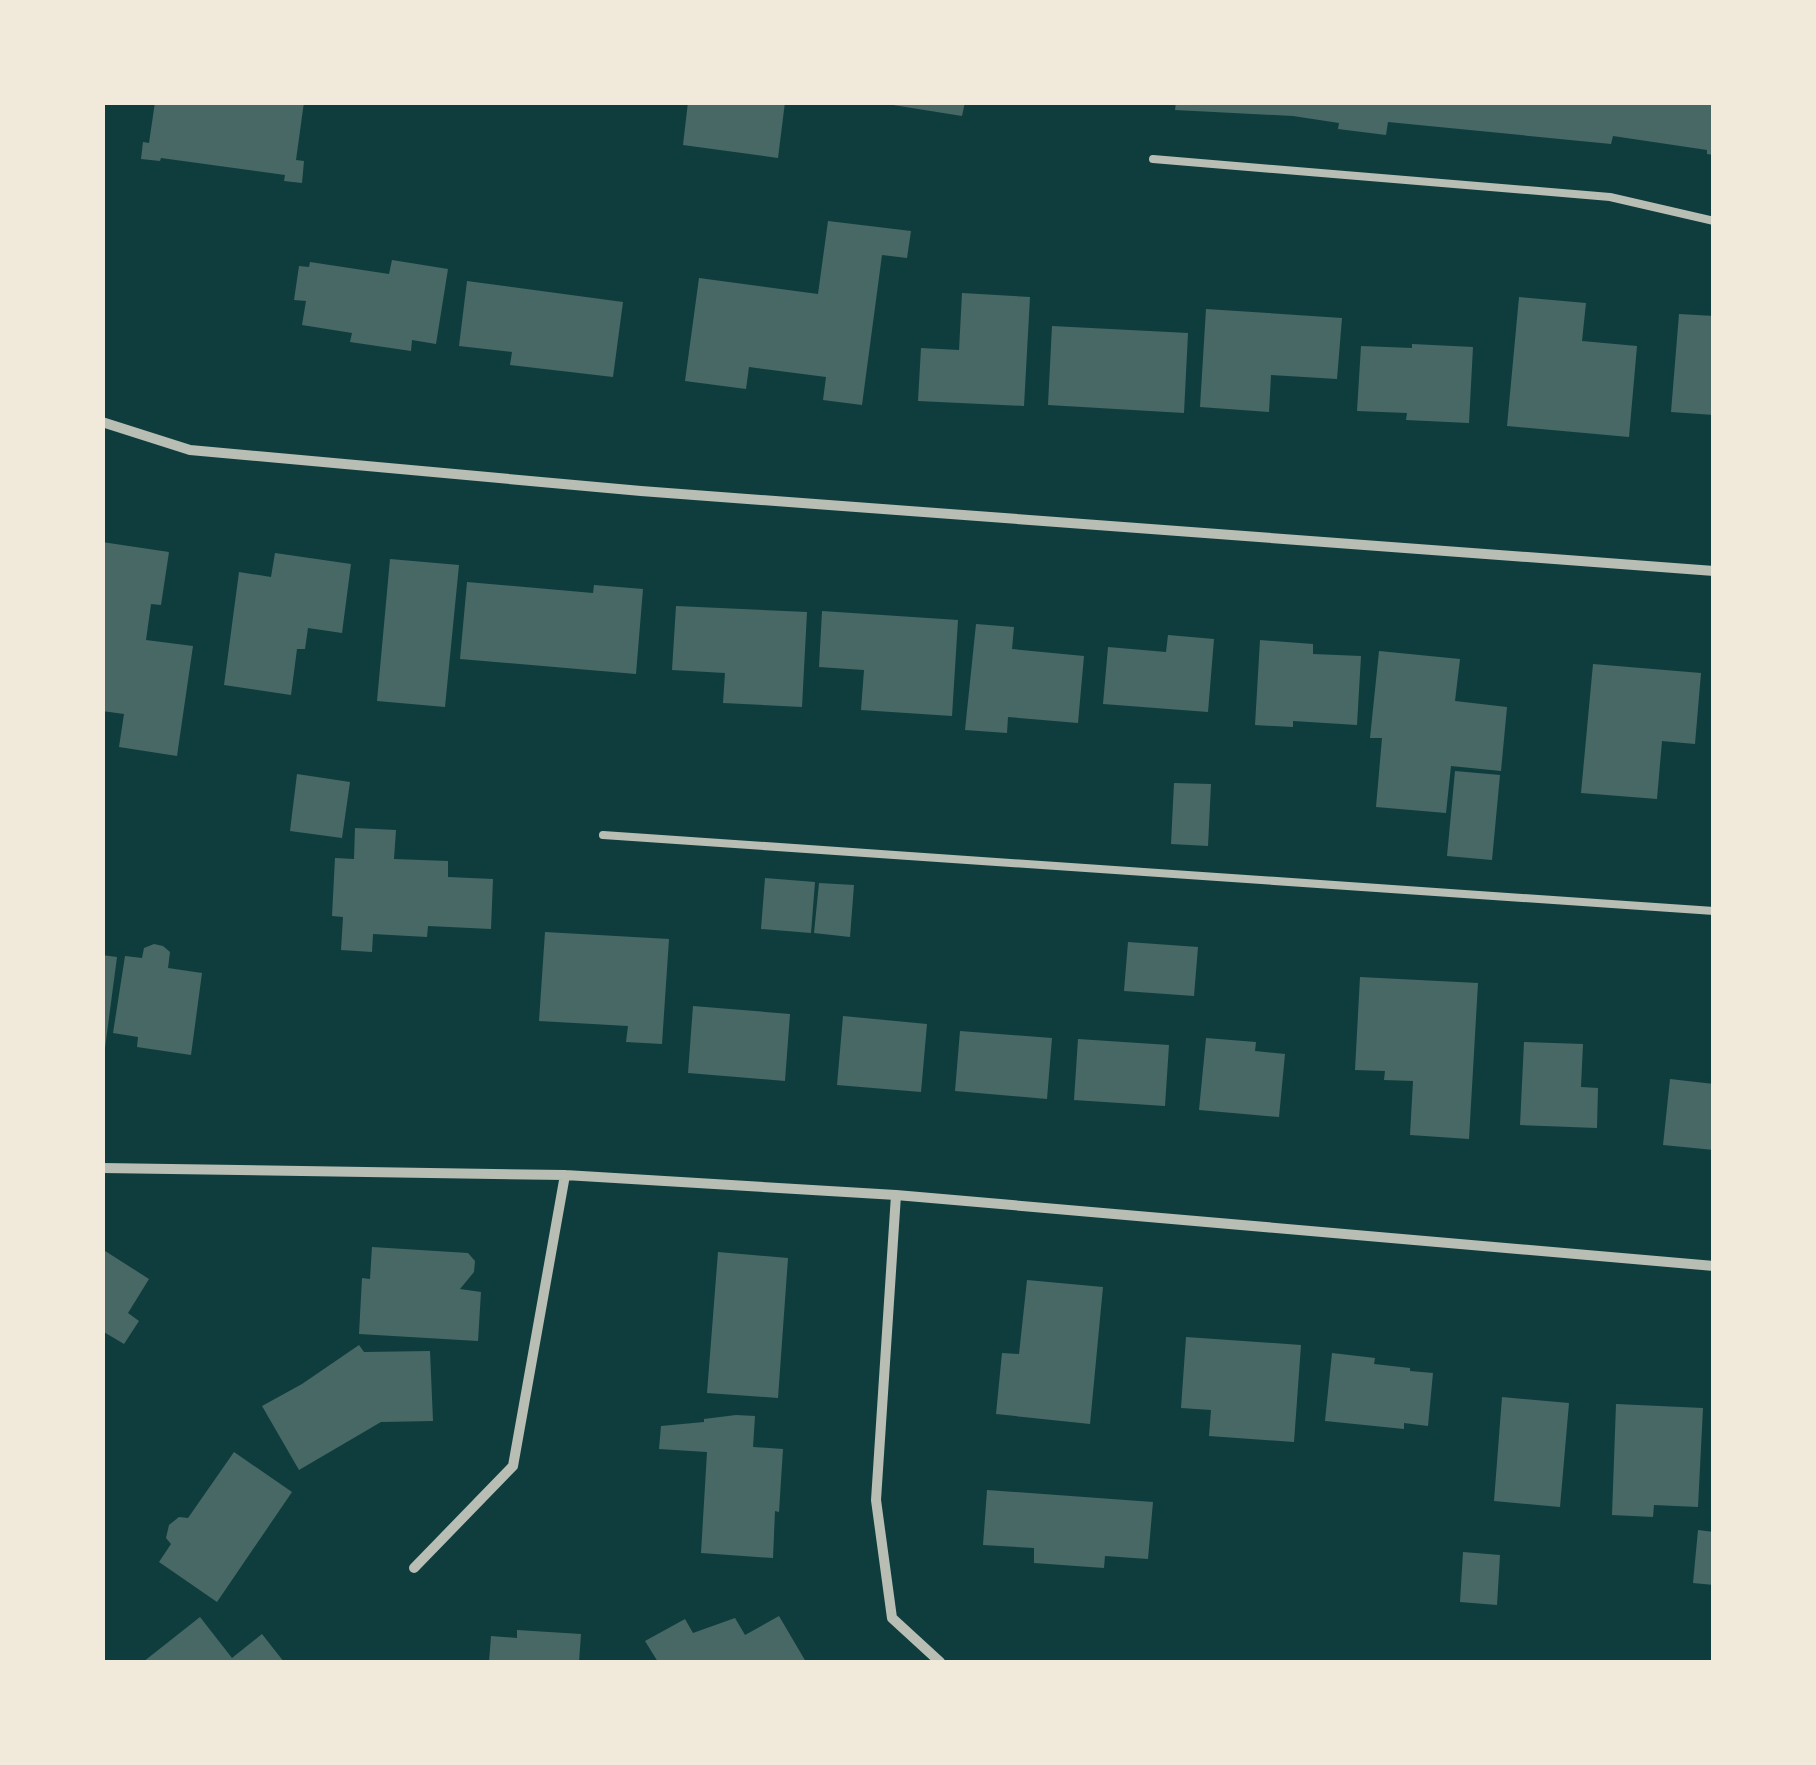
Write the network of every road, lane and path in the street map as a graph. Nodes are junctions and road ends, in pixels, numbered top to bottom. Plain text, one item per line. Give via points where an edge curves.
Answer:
1 (1153, 160) dead end
2 (1714, 220) edge
3 (102, 422) edge
4 (1714, 572) edge
5 (602, 835) dead end
6 (1714, 911) edge
7 (102, 1168) edge
8 (566, 1175) junction
9 (896, 1195) junction
10 (1714, 1266) edge
11 (414, 1568) dead end
12 (940, 1662) edge

1 - 2 lane via 1610,198
3 - 4 street via 190,450
5 - 6 lane
7 - 8 street
8 - 9 street
8 - 11 street via 513,1466
9 - 10 street
9 - 12 street via 876,1500 892,1618

